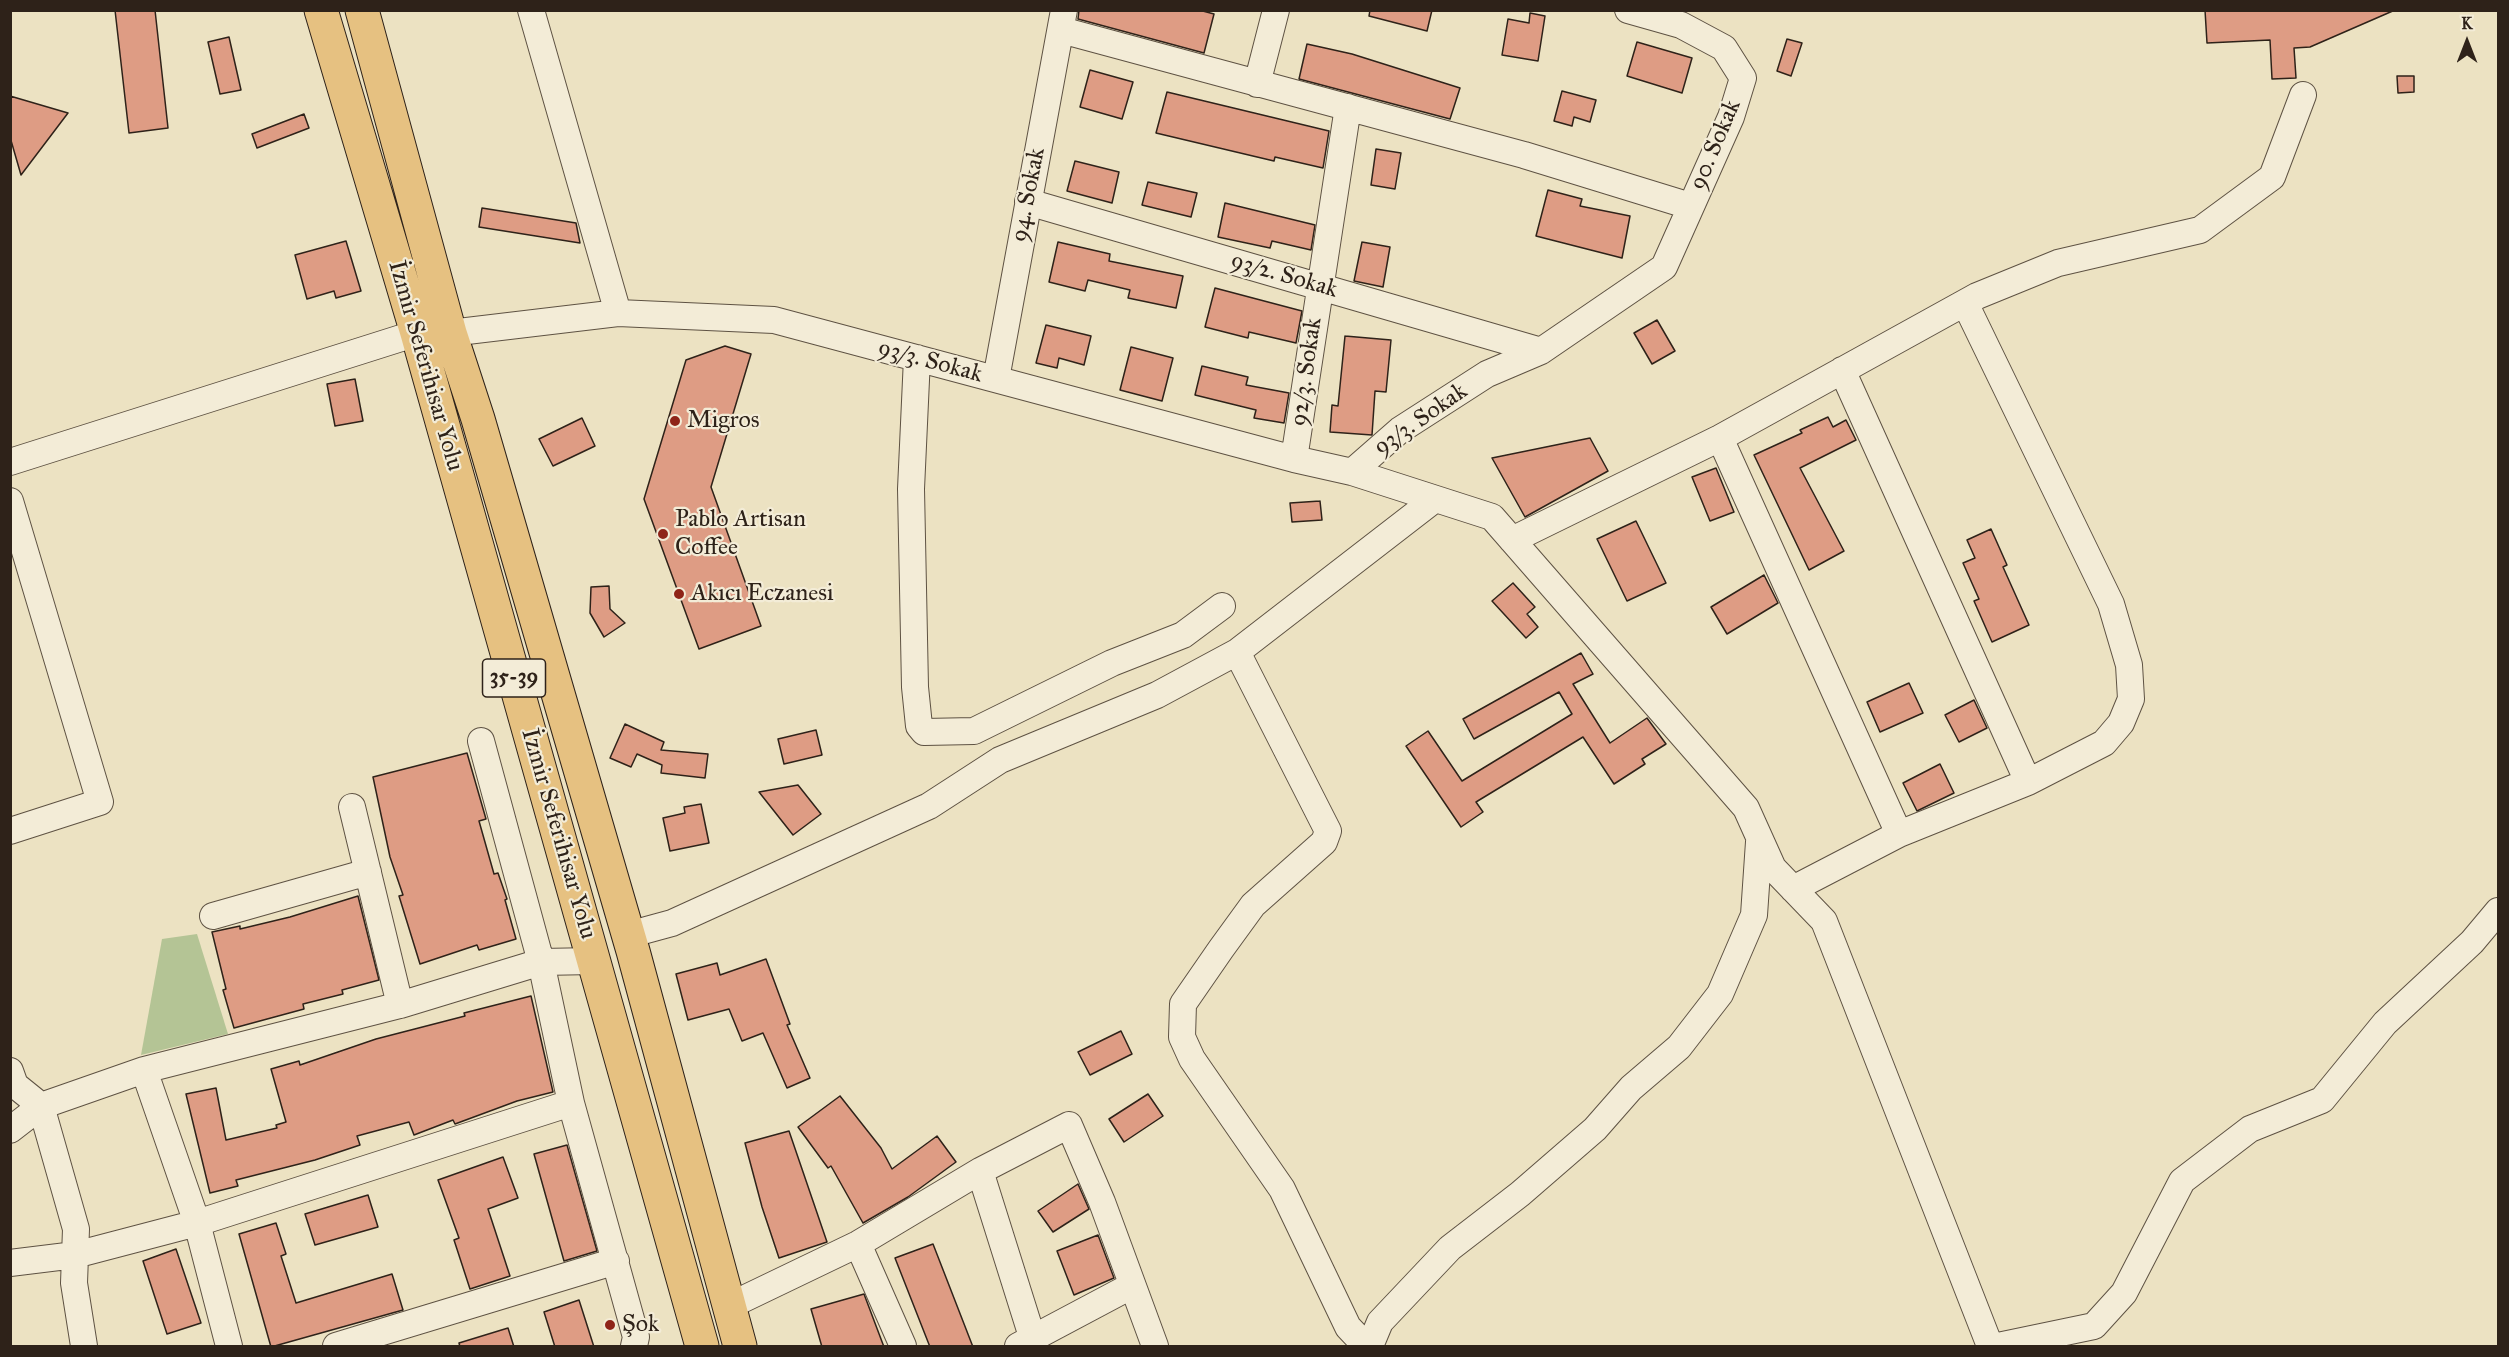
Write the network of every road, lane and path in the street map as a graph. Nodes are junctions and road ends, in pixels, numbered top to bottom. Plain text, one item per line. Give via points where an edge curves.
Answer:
1 (321, 10) edge
2 (362, 10) edge
3 (531, 10) edge
4 (1276, 10) edge
5 (1628, 10) edge
6 (1063, 20) edge
7 (1257, 84) junction
8 (2303, 95) dead end
9 (1348, 106) junction
10 (1028, 202) junction
11 (1690, 206) junction
12 (1319, 286) junction
13 (1965, 303) junction
14 (618, 313) junction
15 (417, 333) junction
16 (450, 333) junction
17 (1541, 351) junction
18 (917, 358) junction
19 (1842, 370) junction
20 (996, 379) junction
21 (1720, 438) junction
22 (1294, 459) junction
23 (10, 462) edge
24 (1352, 472) junction
25 (1434, 499) junction
26 (10, 501) edge
27 (1512, 540) junction
28 (1222, 606) dead end
29 (1237, 652) junction
30 (482, 741) dead end
31 (2028, 782) junction
32 (352, 807) dead end
33 (10, 831) edge
34 (1899, 834) junction
35 (1759, 838) junction
36 (368, 872) junction
37 (1793, 889) junction
38 (2499, 910) edge
39 (213, 915) dead end
40 (628, 935) junction
41 (594, 961) junction
42 (541, 962) junction
43 (399, 1005) junction
44 (144, 1070) junction
45 (10, 1071) edge
46 (572, 1103) junction
47 (41, 1106) junction
48 (10, 1130) edge
49 (980, 1171) junction
50 (197, 1223) junction
51 (858, 1244) junction
52 (75, 1255) junction
53 (616, 1261) junction
54 (10, 1263) edge
55 (1131, 1286) junction
56 (729, 1306) junction
57 (1028, 1344) edge
58 (84, 1347) edge
59 (229, 1347) edge
60 (336, 1347) edge
61 (634, 1347) edge
62 (702, 1347) edge
63 (740, 1347) edge
64 (903, 1347) edge
65 (1155, 1347) edge
66 (1368, 1347) edge
67 (1990, 1347) edge
68 (1998, 1347) edge

1 - 15 main road, İzmir Seferihisar Yolu / 35-39
2 - 16 main road, İzmir Seferihisar Yolu / 35-39
3 - 14 street
4 - 7 street
5 - 11 street, 90. Sokak via 1681,25 1724,48 1743,78 1731,117
6 - 7 street
6 - 10 street, 94. Sokak
7 - 9 street
8 - 13 street via 2272,177 2200,230 2058,263
9 - 11 street
9 - 12 street, 92/3. Sokak
10 - 12 street, 93/2. Sokak
10 - 20 street, 94. Sokak
11 - 17 street, 93/3. Sokak via 1664,267
12 - 17 street, 93/2. Sokak
12 - 22 street, 92/3. Sokak
13 - 19 street
13 - 31 street via 2111,604 2130,665 2131,699 2121,723 2104,743
14 - 16 street, 93/3. Sokak
14 - 18 street, 93/3. Sokak via 774,320
15 - 16 street, 93/3. Sokak
15 - 23 street, 93/3. Sokak
15 - 41 main road, İzmir Seferihisar Yolu / 35-39
16 - 40 main road, İzmir Seferihisar Yolu / 35-39
17 - 24 street, 93/3. Sokak via 1487,374 1400,430
18 - 20 street, 93/3. Sokak
18 - 28 street via 911,489 915,687 919,726 924,732 974,731 1112,663 1183,635
19 - 21 street
19 - 31 street
20 - 22 street, 93/3. Sokak
21 - 27 street
21 - 34 street
22 - 24 street, 93/3. Sokak
24 - 25 street
25 - 27 street via 1492,517
25 - 29 street
26 - 33 street via 100,802
27 - 35 street via 1746,808
29 - 40 street via 1157,695 1000,760 929,806 672,923
29 - 66 street via 1328,831 1324,842 1252,905 1183,1004 1182,1037 1192,1059 1282,1189 1348,1327
30 - 42 street
31 - 34 street
32 - 36 street
34 - 37 street
35 - 37 street via 1773,868
35 - 66 street via 1754,915 1720,994 1679,1047 1631,1088 1595,1129 1450,1248 1380,1322
36 - 39 street
36 - 43 street
37 - 67 street via 1824,921
38 - 68 street via 2472,942 2385,1023 2322,1100 2250,1128 2182,1181 2124,1293 2094,1326
40 - 56 main road, İzmir Seferihisar Yolu / 35-39
41 - 42 street
41 - 62 main road, İzmir Seferihisar Yolu / 35-39
42 - 43 street
42 - 46 street
43 - 44 street
44 - 47 street
44 - 50 street
45 - 47 street via 15,1085
46 - 50 street
46 - 53 street
47 - 48 street
47 - 52 street via 76,1230
49 - 51 street
49 - 55 street via 1070,1125
49 - 57 street
50 - 52 street
50 - 59 street
51 - 56 street
51 - 64 street
52 - 54 street
52 - 58 street via 74,1283
53 - 60 street
53 - 61 street via 636,1337
55 - 57 street
55 - 65 street
56 - 63 main road, İzmir Seferihisar Yolu / 35-39

